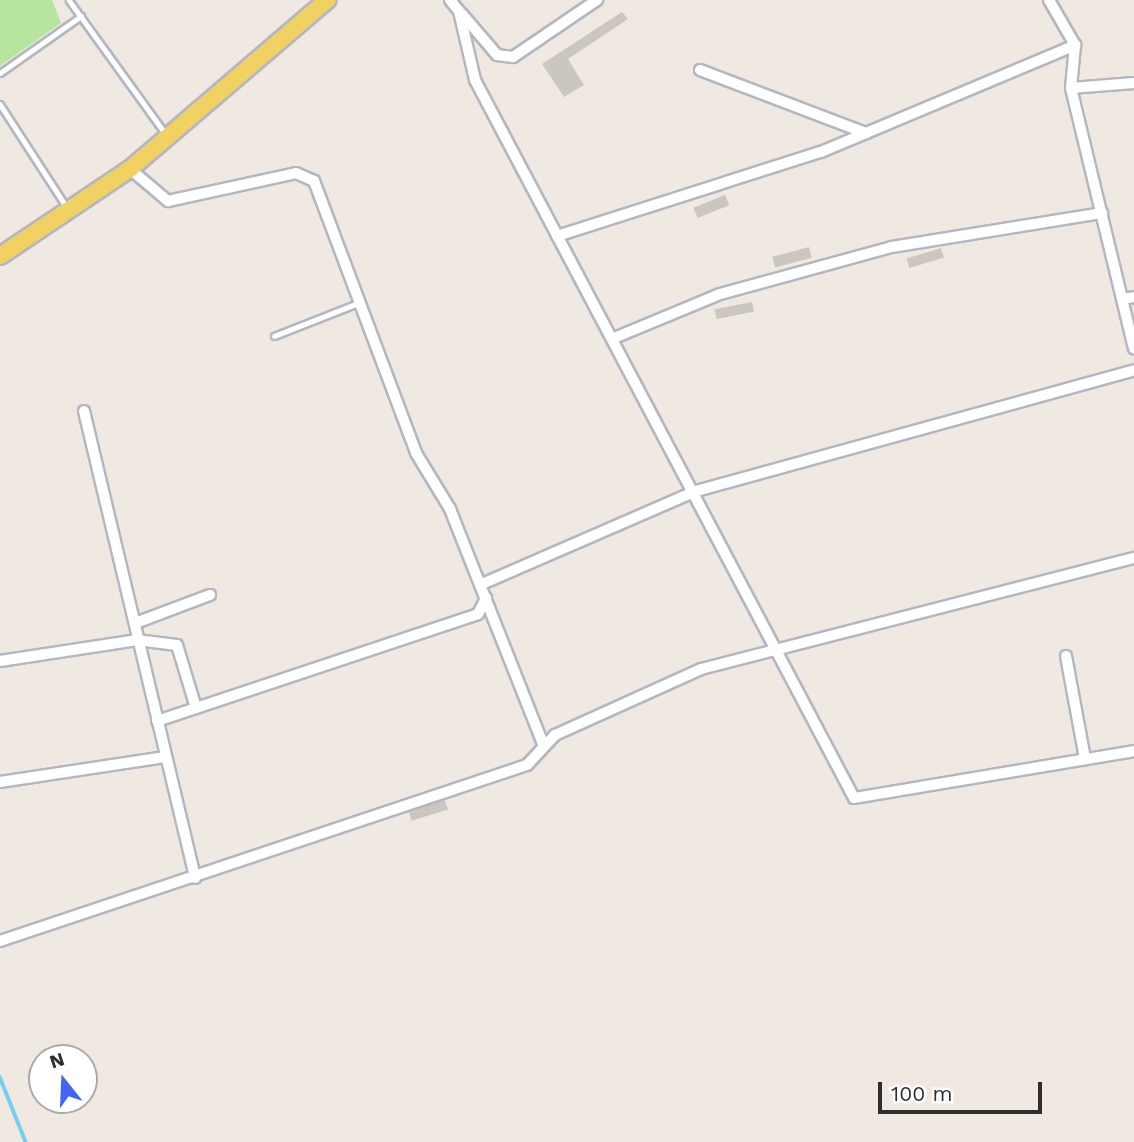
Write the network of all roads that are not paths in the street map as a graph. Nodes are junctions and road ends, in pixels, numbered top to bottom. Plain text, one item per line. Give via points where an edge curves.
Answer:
1 (69, 0) edge
2 (327, 0) edge
3 (450, 0) edge
4 (597, 0) edge
5 (1049, 0) edge
6 (459, 11) junction
7 (81, 16) junction
8 (1075, 45) junction
9 (700, 69) dead end
10 (0, 73) edge
11 (1132, 82) edge
12 (1071, 88) junction
13 (0, 104) edge
14 (866, 133) junction
15 (167, 136) junction
16 (130, 169) junction
17 (69, 212) junction
18 (1102, 214) junction
19 (557, 236) junction
20 (0, 256) edge
21 (1134, 297) edge
22 (1122, 299) junction
23 (359, 302) junction
24 (274, 335) dead end
25 (614, 338) junction
26 (1134, 349) edge
27 (1134, 370) edge
28 (83, 411) dead end
29 (696, 491) junction
30 (1134, 558) edge
31 (482, 584) junction
32 (210, 595) dead end
33 (486, 598) junction
34 (138, 622) junction
35 (138, 640) junction
36 (778, 646) junction
37 (1066, 656) dead end
38 (0, 661) edge
39 (196, 708) junction
40 (157, 721) junction
41 (543, 744) junction
42 (1134, 751) edge
43 (165, 757) junction
44 (1085, 759) junction
45 (0, 782) edge
46 (195, 878) junction
47 (0, 941) edge

1 - 7 lane
2 - 15 main road
3 - 6 street
4 - 6 street via 513,57 497,55
5 - 8 street
6 - 19 street via 475,80
7 - 10 lane
7 - 15 lane
8 - 12 street
8 - 14 street
9 - 14 street
11 - 12 street
12 - 18 street
13 - 17 lane
14 - 19 street
15 - 16 main road
16 - 17 main road
16 - 23 street via 168,201 296,173 314,181
17 - 20 main road
18 - 22 street
18 - 25 street via 892,247 720,294
19 - 25 street
21 - 22 street
22 - 26 street
23 - 24 lane
23 - 31 street via 416,453 450,509
25 - 29 street
27 - 29 street
28 - 34 street
29 - 31 street
29 - 36 street
30 - 36 street
31 - 33 street
32 - 34 street
33 - 39 street via 478,614
33 - 41 street
34 - 35 street
35 - 38 street
35 - 39 street via 177,645
35 - 40 street
36 - 41 street via 701,669
36 - 44 street via 854,798
37 - 44 street
39 - 40 street
40 - 43 street
41 - 46 street via 527,765
42 - 44 street
43 - 45 street
43 - 46 street
46 - 47 street

